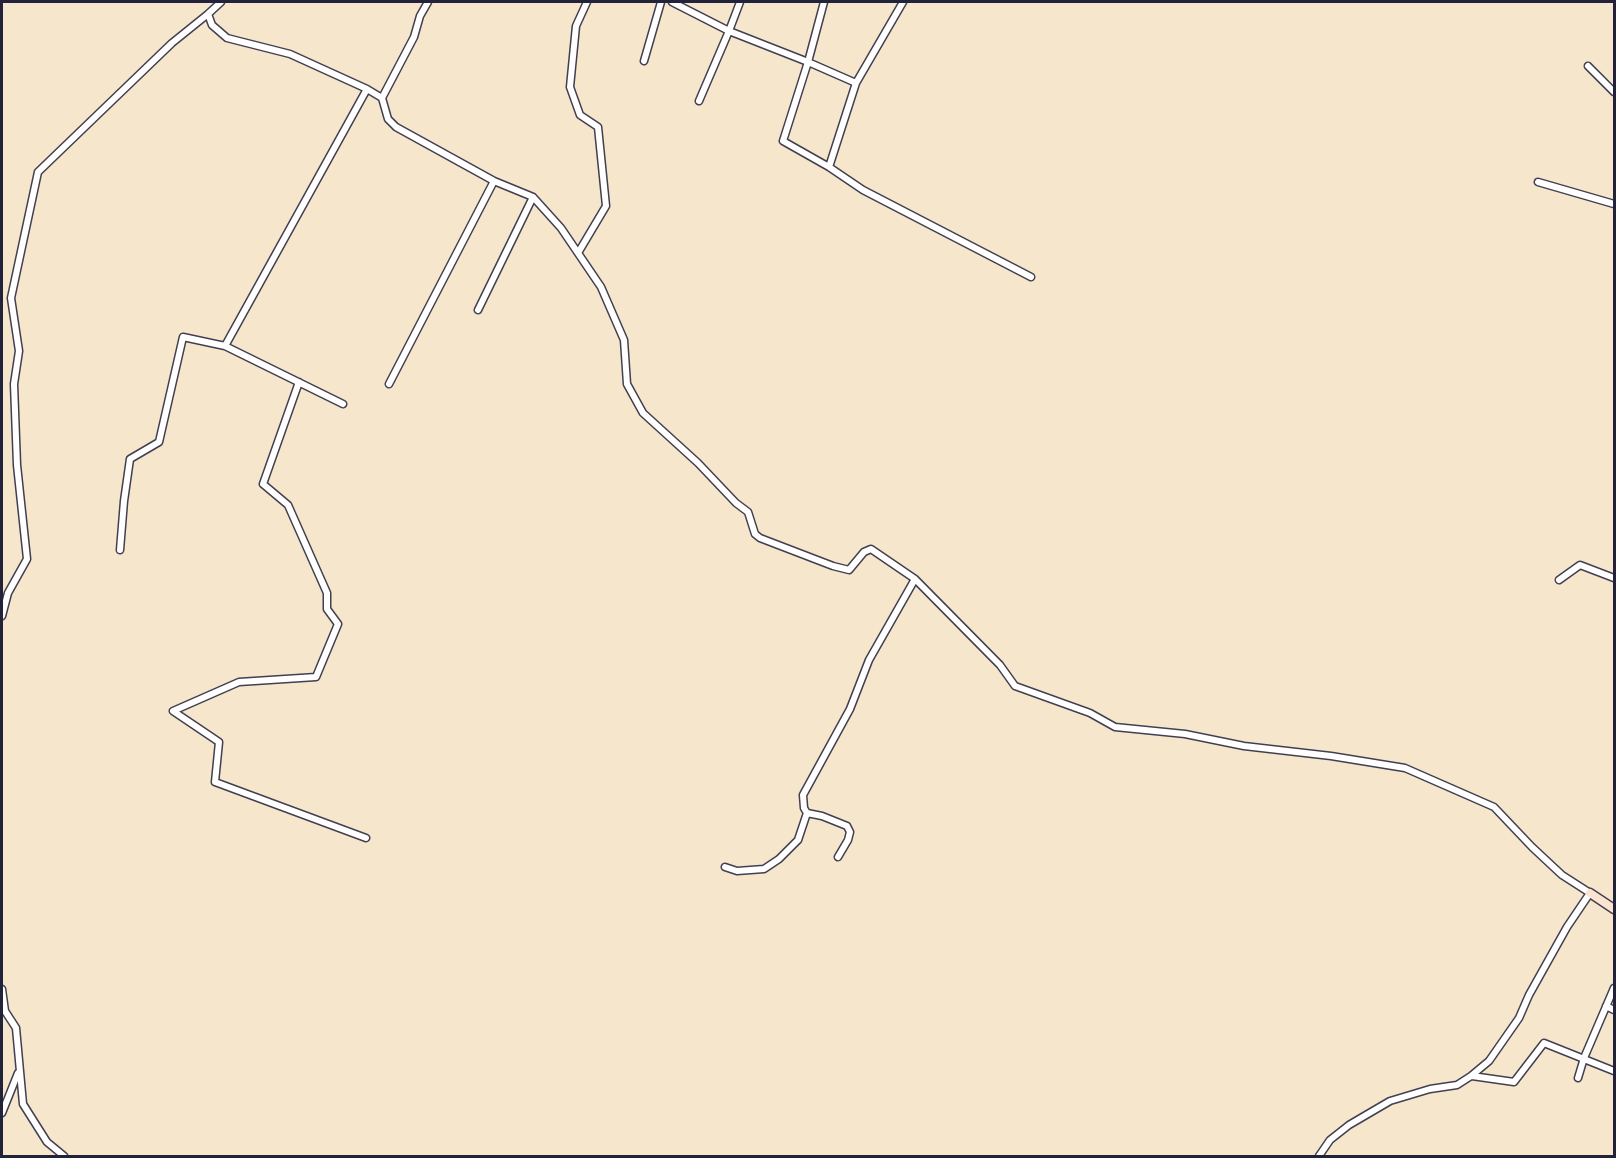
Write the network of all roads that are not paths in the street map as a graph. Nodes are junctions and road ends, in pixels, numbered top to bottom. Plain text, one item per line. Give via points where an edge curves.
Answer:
1 (221, 2) edge
2 (428, 2) edge
3 (587, 2) edge
4 (661, 2) edge
5 (672, 2) edge
6 (740, 2) edge
7 (824, 2) edge
8 (903, 2) edge
9 (208, 14) junction
10 (729, 31) junction
11 (644, 61) dead end
12 (808, 62) junction
13 (1588, 66) dead end
14 (856, 83) junction
15 (367, 88) junction
16 (1614, 92) edge
17 (382, 98) junction
18 (699, 101) dead end
19 (830, 167) junction
20 (494, 181) junction
21 (1538, 182) dead end
22 (533, 197) junction
23 (1614, 204) edge
24 (579, 253) junction
25 (1031, 278) dead end
26 (478, 310) dead end
27 (225, 346) junction
28 (299, 382) junction
29 (389, 384) dead end
30 (344, 404) dead end
31 (120, 549) dead end
32 (1614, 578) edge
33 (915, 579) junction
34 (1559, 580) dead end
35 (2, 616) edge
36 (807, 813) junction
37 (366, 838) dead end
38 (838, 856) dead end
39 (725, 867) dead end
40 (1590, 893) junction
41 (1614, 909) edge
42 (1614, 988) edge
43 (2, 989) edge
44 (1606, 1006) junction
45 (1614, 1010) edge
46 (1584, 1058) junction
47 (20, 1069) junction
48 (1614, 1071) edge
49 (1472, 1076) junction
50 (1578, 1078) dead end
51 (2, 1113) edge
52 (64, 1156) edge
53 (1318, 1156) edge

1 - 9 street
2 - 17 street
3 - 24 street via 576,26 570,87 580,115 598,127 606,206
4 - 11 street
5 - 10 street
6 - 10 street
7 - 12 street
8 - 14 street
9 - 15 street via 212,25 227,38 290,54
9 - 35 street via 172,42 38,172 11,298 19,351 14,384 16,453 27,559 8,593
10 - 12 street
10 - 18 street
12 - 14 street
12 - 19 street via 783,141
13 - 16 street
14 - 19 street
15 - 17 street
15 - 27 street
17 - 20 street via 388,119 396,127
19 - 25 street via 864,190
20 - 22 street
20 - 29 street
21 - 23 street
22 - 24 street
22 - 26 street
24 - 33 street via 601,287 624,340 627,384 643,412 748,512 755,534 849,570 871,549
27 - 28 street
27 - 31 street via 183,337 159,442 130,459
28 - 30 street
28 - 37 street via 263,484 288,505 327,593 327,609 338,624 316,678 239,682 173,711 219,742 215,782
32 - 34 street via 1580,565
33 - 36 street via 869,660 850,709 803,795
33 - 40 street via 1000,665 1015,686 1090,713 1115,727 1405,768 1494,807 1562,875
36 - 38 street via 847,826 848,840
36 - 39 street via 798,840 772,864 764,869 737,871
40 - 41 street
40 - 49 street via 1567,927 1519,1018 1489,1061
42 - 44 street
43 - 47 street via 5,1011 16,1028
44 - 45 street
44 - 46 street
46 - 48 street
46 - 49 street via 1544,1043 1514,1082
46 - 50 street
47 - 51 street
47 - 52 street via 23,1104 47,1142
49 - 53 street via 1457,1085 1390,1101 1349,1125

